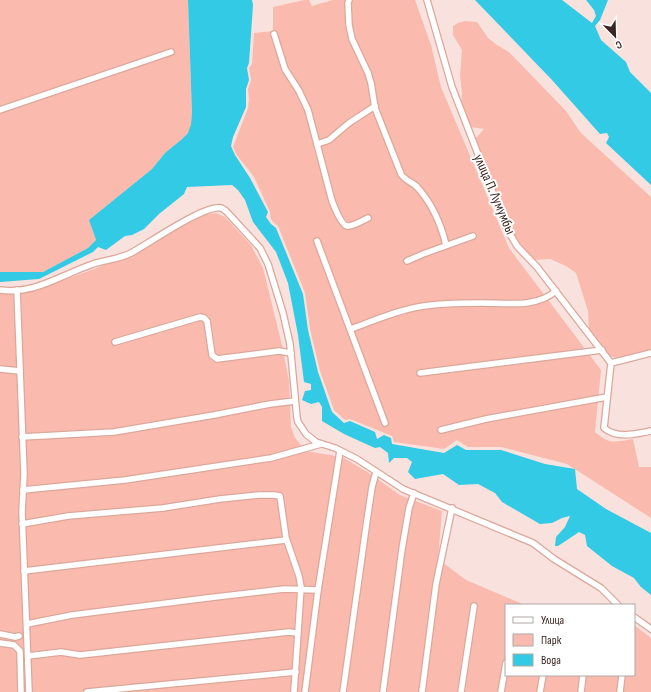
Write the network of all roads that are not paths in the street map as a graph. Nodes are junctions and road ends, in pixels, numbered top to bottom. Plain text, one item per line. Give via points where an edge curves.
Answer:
1 (349, 0) edge
2 (427, 0) edge
3 (274, 34) dead end
4 (171, 52) dead end
5 (375, 106) junction
6 (0, 110) edge
7 (317, 144) junction
8 (368, 218) dead end
9 (473, 236) dead end
10 (317, 241) dead end
11 (446, 245) junction
12 (408, 261) dead end
13 (0, 290) edge
14 (16, 290) junction
15 (556, 291) junction
16 (351, 328) junction
17 (115, 342) dead end
18 (602, 350) junction
19 (291, 353) junction
20 (651, 353) edge
21 (611, 363) junction
22 (0, 369) edge
23 (20, 371) junction
24 (420, 373) dead end
25 (607, 397) junction
26 (294, 401) junction
27 (385, 423) dead end
28 (441, 430) dead end
29 (651, 431) edge
30 (22, 437) junction
31 (322, 444) junction
32 (340, 451) junction
33 (376, 472) junction
34 (23, 490) junction
35 (414, 493) junction
36 (452, 508) junction
37 (22, 524) junction
38 (286, 540) junction
39 (24, 571) junction
40 (301, 590) junction
41 (318, 590) junction
42 (617, 604) edge
43 (474, 606) dead end
44 (635, 619) edge
45 (27, 624) junction
46 (651, 629) edge
47 (297, 633) junction
48 (0, 634) edge
49 (19, 636) dead end
50 (0, 643) edge
51 (28, 656) junction
52 (505, 669) edge
53 (296, 672) junction
54 (543, 676) edge
55 (583, 676) edge
56 (622, 676) edge
57 (21, 692) edge
58 (29, 692) edge
59 (87, 692) edge
60 (294, 692) edge
61 (304, 692) edge
62 (343, 692) edge
63 (383, 692) edge
64 (422, 692) edge
65 (461, 692) edge
66 (501, 692) edge
67 (540, 692) edge
68 (581, 692) edge
69 (620, 692) edge

1 - 5 street via 350,32 368,73
2 - 15 street, улица П. Лумумбы via 452,87 507,229
3 - 7 street via 285,69 308,110
4 - 6 street
5 - 7 street via 349,123 330,140
5 - 11 street via 400,174 415,185 439,220
7 - 8 street via 332,201 344,224 351,225
9 - 11 street
10 - 16 street
11 - 12 street
13 - 14 street
14 - 19 street via 42,285 130,253 173,227 221,208 265,255 283,313
14 - 23 street
15 - 16 street via 544,299 523,303 436,304 418,307
15 - 18 street, улица П. Лумумбы
16 - 27 street
17 - 19 street via 200,317 206,321 212,355 217,359 279,351
18 - 21 street, улица П. Лумумбы
18 - 24 street
19 - 26 street
20 - 21 street
21 - 25 street
22 - 23 street
23 - 30 street
25 - 28 street via 486,419
25 - 29 street via 604,428 608,432 629,434
26 - 30 street via 114,432
26 - 31 street via 298,422 311,439
30 - 34 street
31 - 32 street
31 - 34 street via 271,458 125,480
32 - 33 street
32 - 41 street
33 - 35 street
33 - 62 street
34 - 37 street
35 - 36 street
35 - 63 street via 402,550
36 - 42 street via 533,543 601,588
36 - 64 street via 436,584
37 - 38 street via 68,516 274,495 280,496
37 - 39 street
38 - 39 street
38 - 40 street via 299,576
39 - 45 street
40 - 41 street
40 - 45 street via 284,589 207,598 72,615
40 - 47 street
41 - 61 street
43 - 65 street
44 - 46 street
45 - 51 street
47 - 51 street via 80,655 61,652
47 - 53 street
48 - 49 street
50 - 57 street via 14,645 20,651
51 - 58 street
52 - 66 street
53 - 59 street
53 - 60 street
54 - 67 street
55 - 68 street
56 - 69 street

